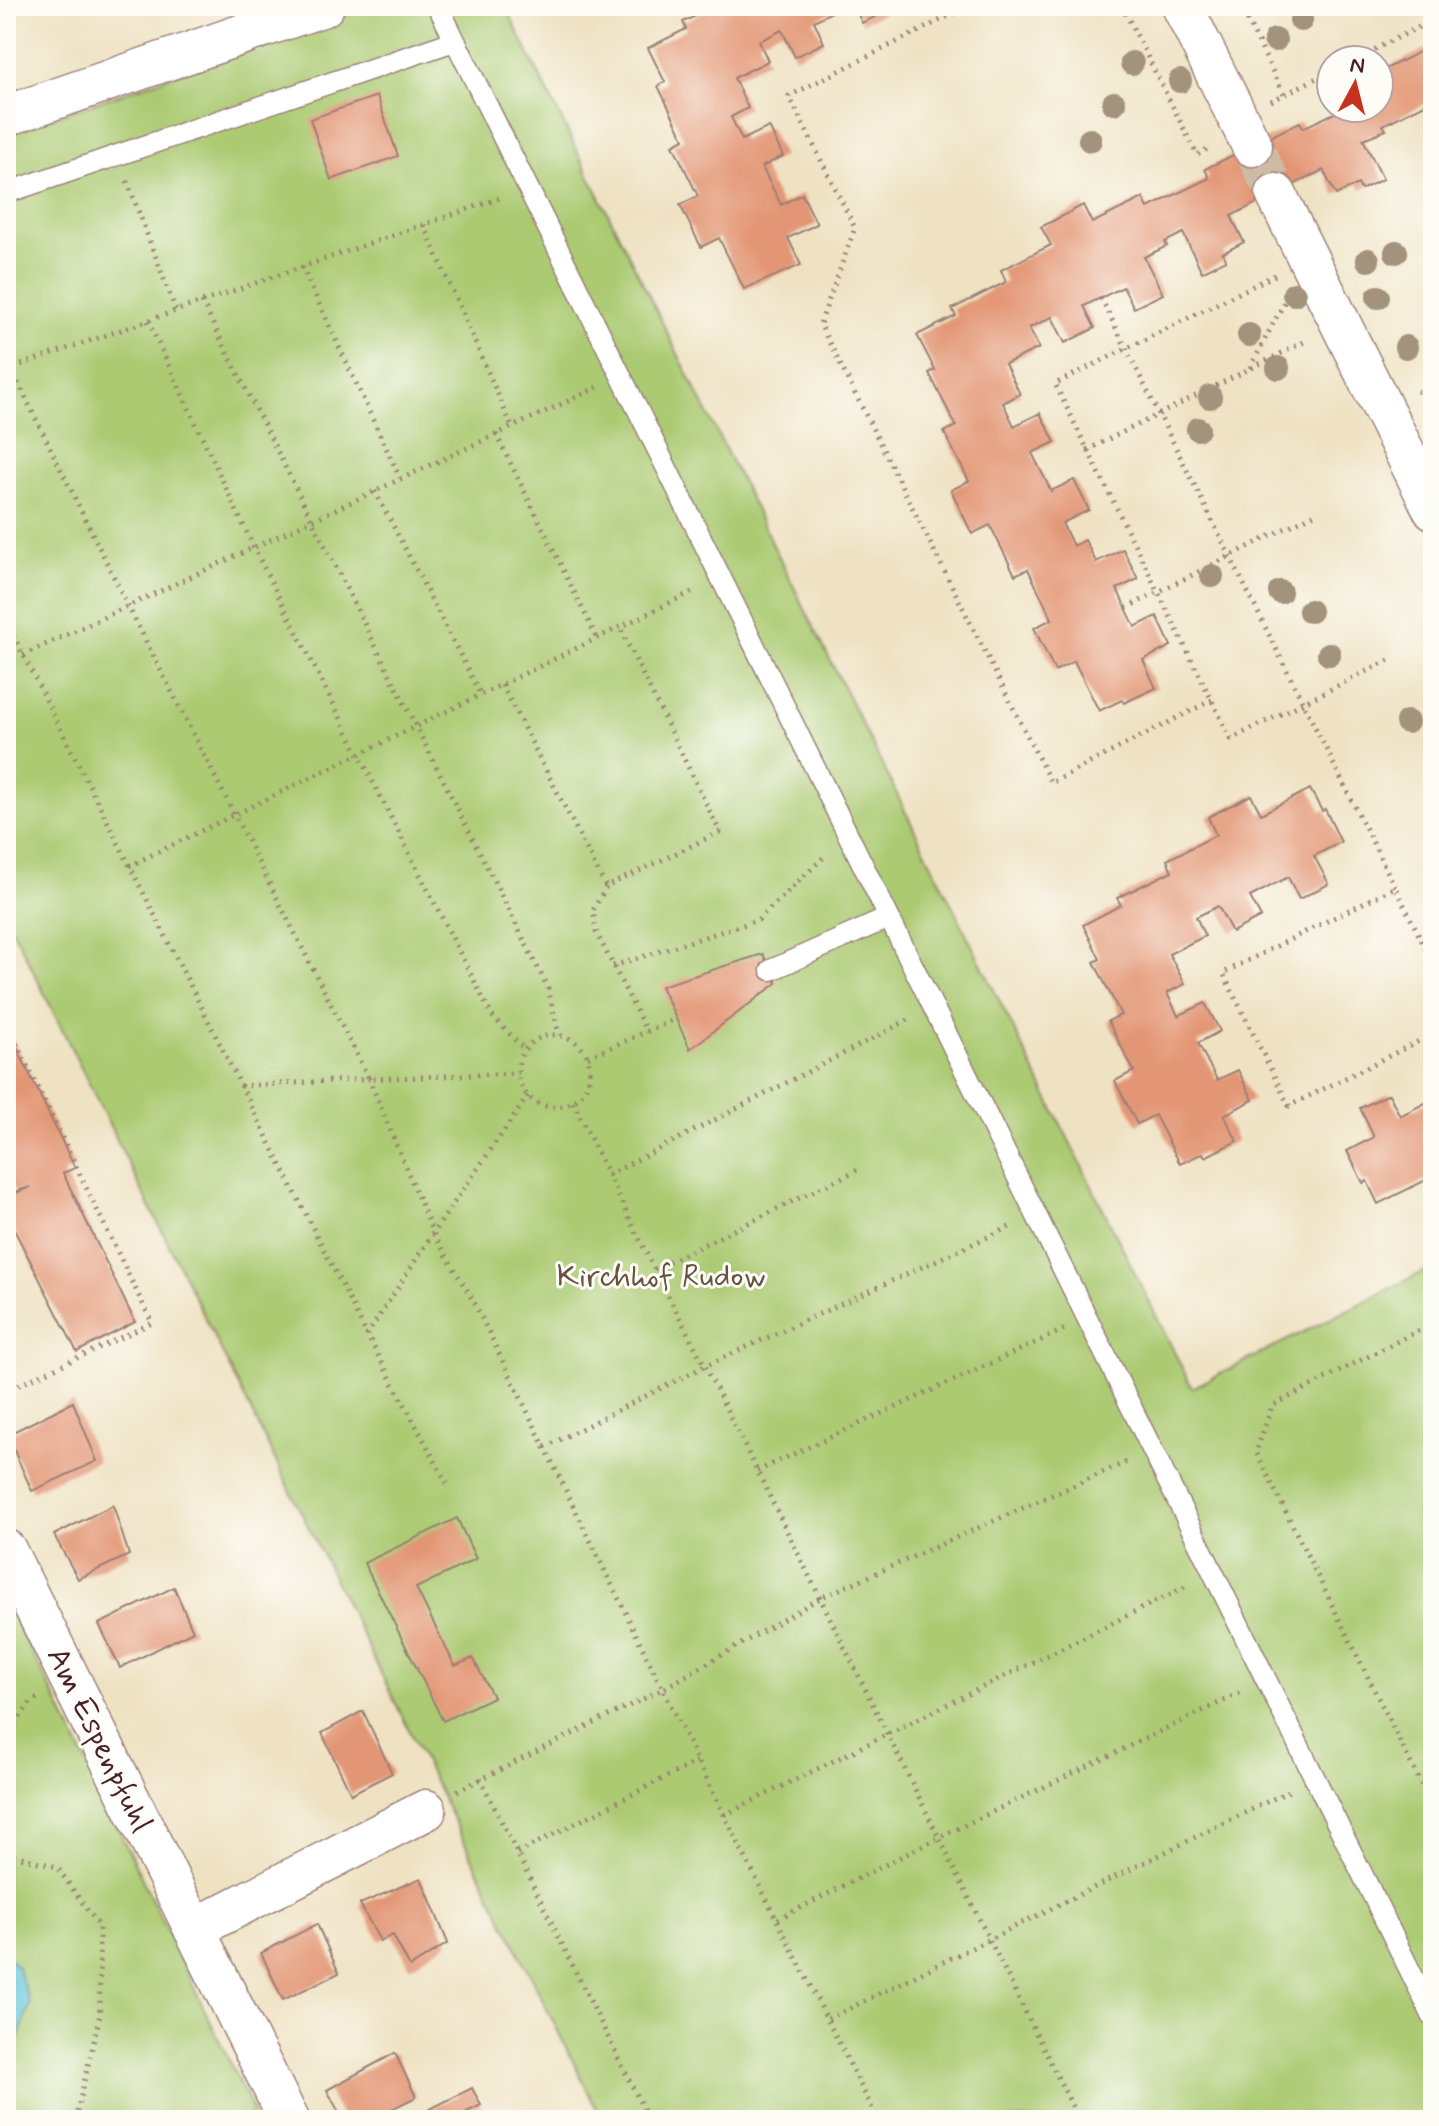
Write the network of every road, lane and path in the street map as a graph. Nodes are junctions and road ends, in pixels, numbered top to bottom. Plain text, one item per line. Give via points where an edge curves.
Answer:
1 (324, 6) edge
2 (438, 6) edge
3 (969, 6) edge
4 (1122, 6) edge
5 (1182, 6) edge
6 (1240, 6) edge
7 (1433, 20) edge
8 (454, 41) junction
9 (1385, 44) edge
10 (1315, 79) edge
11 (1284, 94) junction
12 (6, 116) edge
13 (1245, 131) junction
14 (117, 156) junction
15 (527, 189) junction
16 (6, 193) edge
17 (1276, 194) tunnel mouth
18 (424, 225) junction
19 (1308, 259) junction
20 (302, 267) junction
21 (1289, 293) dead end
22 (1101, 298) dead end
23 (202, 302) junction
24 (176, 311) junction
25 (148, 321) junction
26 (1341, 324) junction
27 (1126, 349) junction
28 (9, 369) edge
29 (1250, 369) junction
30 (620, 376) junction
31 (1159, 414) junction
32 (512, 427) junction
33 (496, 434) junction
34 (1087, 450) junction
35 (400, 478) junction
36 (375, 491) junction
37 (1433, 509) edge
38 (1316, 513) dead end
39 (311, 521) junction
40 (254, 548) junction
41 (1230, 556) junction
42 (720, 579) junction
43 (1158, 592) junction
44 (128, 606) junction
45 (1126, 608) dead end
46 (6, 621) edge
47 (620, 628) junction
48 (597, 638) junction
49 (23, 655) junction
50 (1389, 660) dead end
51 (502, 685) junction
52 (481, 695) junction
53 (1212, 700) junction
54 (1303, 703) junction
55 (416, 727) junction
56 (358, 755) junction
57 (234, 815) junction
58 (847, 835) junction
59 (129, 866) junction
60 (606, 887) junction
61 (1395, 887) junction
62 (888, 918) junction
63 (1433, 963) edge
64 (613, 966) junction
65 (771, 970) dead end
66 (932, 1007) junction
67 (676, 1019) dead end
68 (6, 1022) edge
69 (647, 1032) junction
70 (1433, 1034) edge
71 (559, 1035) junction
72 (525, 1050) junction
73 (588, 1057) junction
74 (518, 1073) junction
75 (369, 1079) junction
76 (240, 1086) junction
77 (528, 1096) junction
78 (573, 1102) junction
79 (859, 1169) dead end
80 (608, 1175) junction
81 (1035, 1215) junction
82 (433, 1233) junction
83 (654, 1269) junction
84 (1087, 1319) junction
85 (1433, 1323) edge
86 (367, 1335) junction
87 (705, 1366) junction
88 (6, 1391) edge
89 (545, 1447) junction
90 (1152, 1451) junction
91 (757, 1471) junction
92 (449, 1487) dead end
93 (6, 1550) edge
94 (1213, 1574) junction
95 (820, 1598) junction
96 (68, 1679) junction
97 (1266, 1680) junction
98 (663, 1689) junction
99 (886, 1733) junction
100 (6, 1737) edge
101 (698, 1761) junction
102 (1315, 1779) junction
103 (1433, 1808) edge
104 (426, 1810) dead end
105 (724, 1815) junction
106 (940, 1837) junction
107 (6, 1853) edge
108 (517, 1853) junction
109 (778, 1919) junction
110 (194, 1929) junction
111 (989, 1938) junction
112 (1433, 2017) edge
113 (828, 2019) junction
114 (1433, 2109) edge
115 (65, 2120) edge
116 (289, 2120) edge
117 (649, 2120) edge
118 (878, 2120) edge
119 (1079, 2120) edge
120 (1408, 2120) edge

1 - 12 street
2 - 8 lane
3 - 53 path via 789,96 855,228 820,324 1051,783
4 - 13 path via 1197,155
5 - 13 street
6 - 11 path
7 - 9 path
8 - 14 lane
8 - 15 lane
10 - 11 path
11 - 13 path
14 - 16 lane
14 - 24 path
15 - 18 path
15 - 30 lane
17 - 19 street
18 - 20 path
18 - 32 path
19 - 26 street
19 - 27 path
20 - 23 path
20 - 35 path
21 - 29 path
22 - 27 path
23 - 24 path
23 - 39 path
24 - 25 path
25 - 28 path
25 - 40 path
26 - 29 path
26 - 37 street
27 - 31 path
27 - 34 path via 1055,384
28 - 44 path
29 - 31 path
30 - 32 path
30 - 42 lane
31 - 34 path
31 - 41 path
32 - 33 path
33 - 35 path
33 - 48 path
34 - 43 path
35 - 36 path
36 - 39 path
36 - 52 path
38 - 41 path
39 - 40 path
39 - 55 path
40 - 44 path
40 - 56 path
41 - 43 path
41 - 54 path
42 - 47 path
42 - 58 lane
43 - 45 path
43 - 53 path
44 - 49 path
44 - 57 path
46 - 49 path
47 - 48 path
47 - 60 path via 720,832
48 - 51 path
49 - 59 path
50 - 54 path
51 - 52 path
51 - 60 path
52 - 55 path
53 - 54 path via 1231,739
54 - 61 path
55 - 56 path
55 - 71 path via 548,988
56 - 57 path
56 - 72 path via 492,1016
57 - 59 path
57 - 75 path
58 - 62 lane
58 - 64 path via 758,920
59 - 76 path
60 - 64 path via 593,910 596,932
61 - 63 path
61 - 70 path via 1223,973 1289,1106
62 - 65 lane
62 - 66 lane
64 - 69 path
66 - 80 path
66 - 81 lane
67 - 69 path
68 - 88 path via 152,1323
69 - 73 path
71 - 72 path via 535,1040
71 - 73 path via 581,1046
72 - 74 path
73 - 78 path via 589,1082
74 - 75 path
74 - 77 path
75 - 76 path
75 - 82 path
76 - 86 path
77 - 78 path via 549,1106
77 - 82 path
78 - 80 path
79 - 83 path
80 - 83 path
81 - 84 lane
81 - 87 path
82 - 86 path
82 - 89 path via 474,1302
83 - 87 path
84 - 90 lane
84 - 91 path
85 - 103 path via 1272,1406 1256,1452
86 - 92 path
87 - 89 path
87 - 91 path
89 - 98 path
90 - 94 lane
90 - 95 path
91 - 95 path
93 - 96 street, Am Espenpfuhl
94 - 97 lane
94 - 99 path
95 - 98 path
95 - 99 path
96 - 100 path via 31,1702
96 - 110 street, Am Espenpfuhl
97 - 102 lane
97 - 106 path
98 - 101 path
98 - 108 path via 480,1778
99 - 105 path
99 - 106 path
101 - 105 path
101 - 108 path
102 - 111 path
102 - 112 lane
104 - 110 street
105 - 109 path
106 - 109 path
106 - 111 path
107 - 115 path via 57,1867 99,1926 100,2015 77,2112
108 - 117 path
109 - 113 path
110 - 116 street, Am Espenpfuhl
111 - 113 path
111 - 119 path
113 - 118 path
114 - 120 path

